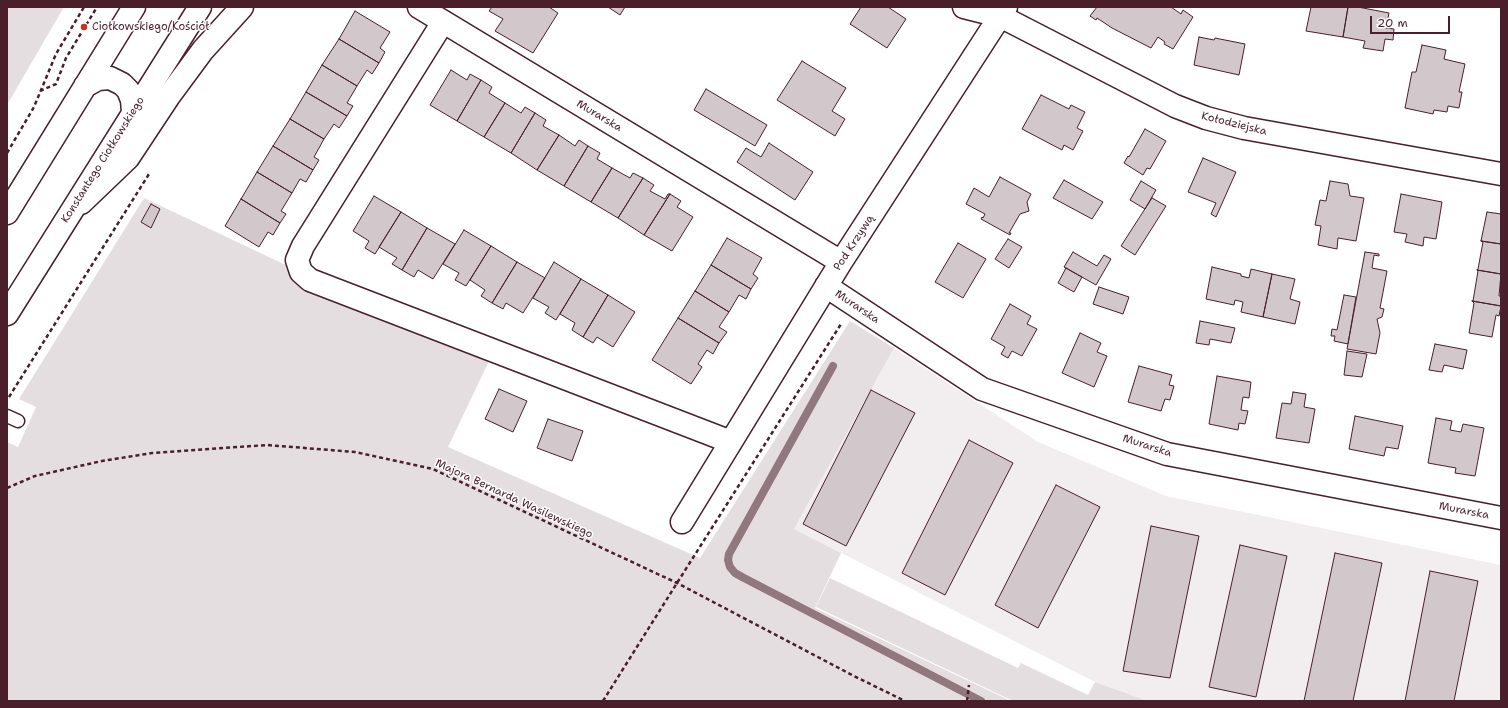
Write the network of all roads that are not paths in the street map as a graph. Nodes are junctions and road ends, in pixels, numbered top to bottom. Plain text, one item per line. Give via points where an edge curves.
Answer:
1 (134, 7) edge
2 (200, 7) edge
3 (242, 7) edge
4 (419, 7) edge
5 (964, 7) edge
6 (1003, 12) edge
7 (443, 22) junction
8 (85, 86) junction
9 (133, 112) junction
10 (1501, 174) edge
11 (7, 213) edge
12 (70, 214) junction
13 (841, 262) junction
14 (826, 286) junction
15 (7, 314) edge
16 (731, 442) junction
17 (1501, 518) edge
18 (682, 522) dead end

1 - 8 street
2 - 9 street, Konstantego Ciołkowskiego
3 - 12 street via 203,50 128,158
4 - 7 street, Murarska
5 - 6 street, Kołodziejska
6 - 10 street, Kołodziejska via 1174,106 1206,118 1252,129
6 - 13 street, Pod Krzywą
7 - 13 street, Murarska
7 - 16 street via 304,246 297,260 301,272 310,280
8 - 9 street via 98,78 110,78 122,84 132,100
8 - 11 street
9 - 12 street, Konstantego Ciołkowskiego
12 - 15 street, Konstantego Ciołkowskiego
13 - 14 street, Pod Krzywą
14 - 16 street, Pod Krzywą
14 - 17 street, Murarska via 982,389 1167,454
16 - 18 street, Pod Krzywą

